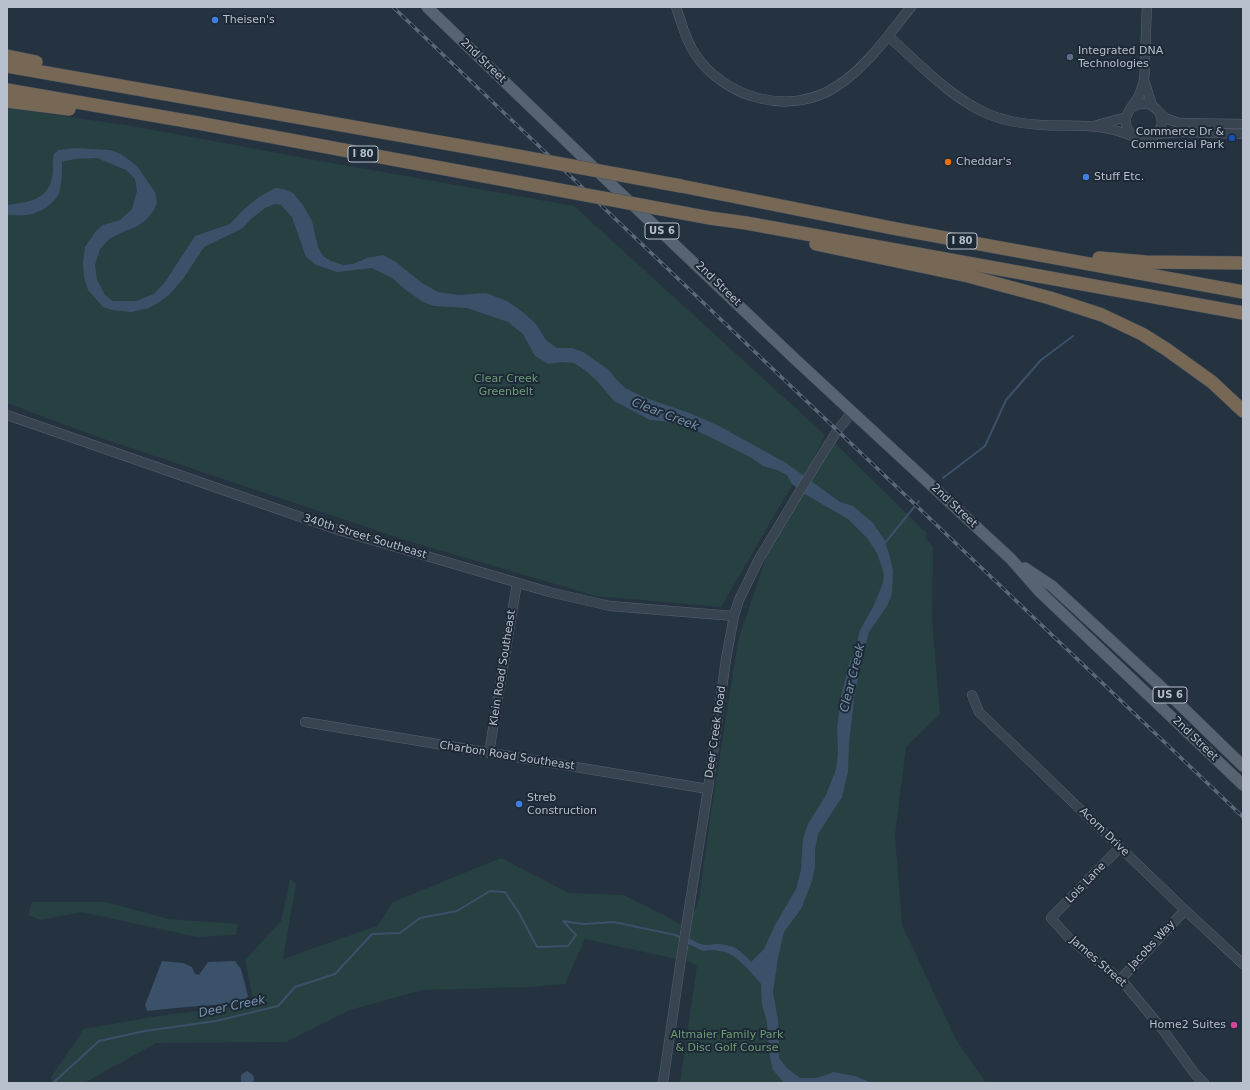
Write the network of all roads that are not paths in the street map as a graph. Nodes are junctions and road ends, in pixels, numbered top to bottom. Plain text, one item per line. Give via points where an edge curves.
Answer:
1 (427, 7) edge
2 (676, 7) edge
3 (911, 7) edge
4 (1147, 7) edge
5 (888, 36) junction
6 (7, 56) edge
7 (7, 66) edge
8 (1144, 80) junction
9 (7, 90) edge
10 (7, 101) edge
11 (209, 102) junction
12 (1152, 105) junction
13 (1132, 107) junction
14 (1160, 113) junction
15 (1126, 117) junction
16 (198, 123) junction
17 (1243, 124) edge
18 (1093, 126) junction
19 (1157, 134) junction
20 (1243, 134) edge
21 (1136, 138) junction
22 (783, 230) junction
23 (981, 245) junction
24 (1243, 263) edge
25 (1243, 292) edge
26 (1243, 313) edge
27 (1243, 411) edge
28 (852, 412) junction
29 (7, 415) edge
30 (1011, 559) junction
31 (517, 583) junction
32 (734, 616) junction
33 (972, 695) dead end
34 (306, 722) dead end
35 (489, 753) junction
36 (1243, 766) edge
37 (1243, 785) edge
38 (708, 789) junction
39 (1120, 847) junction
40 (1185, 910) junction
41 (1051, 918) joint
42 (1243, 964) edge
43 (1120, 980) junction
44 (663, 1083) edge
45 (1204, 1083) edge

1 - 28 main road, 2nd Street / US 6
2 - 5 street via 688,44 705,67 734,90 770,101 801,100 836,87 863,64
3 - 5 street
4 - 8 street
5 - 18 street via 950,91 989,114 1007,120 1041,125
6 - 11 highway
7 - 11 highway, I 80
8 - 12 street
8 - 13 street via 1140,94
9 - 16 highway, I 80
10 - 16 highway
11 - 23 highway, I 80, bridge via 681,186
12 - 13 street via 1142,103
12 - 14 street
13 - 15 street
14 - 17 street via 1165,118 1179,123
14 - 19 street via 1162,124
15 - 18 street
15 - 21 street via 1127,129
16 - 22 highway, I 80, bridge
18 - 21 street via 1121,131
19 - 20 street
19 - 21 street via 1147,139
22 - 26 highway, I 80
22 - 27 highway via 820,245 968,276 1102,315 1166,349 1207,378
23 - 24 highway via 1113,260
23 - 25 highway, I 80
28 - 30 main road, 2nd Street / US 6
28 - 32 street, Deer Creek Road via 837,431 759,558
29 - 31 street, 340th Street Southeast via 338,530
30 - 36 main road, 2nd Street / US 6 via 1052,586
30 - 37 main road, 2nd Street / US 6 via 1040,591
31 - 32 street, 340th Street Southeast via 610,606
31 - 35 street, Klein Road Southeast
32 - 38 street, Deer Creek Road
33 - 39 street, Acorn Drive via 979,712
34 - 35 street, Charbon Road Southeast
35 - 38 street, Charbon Road Southeast
38 - 44 street, Deer Creek Road
39 - 40 street, Acorn Drive
39 - 41 street, Lois Lane
40 - 42 street, Acorn Drive
40 - 43 street, Jacobs Way
41 - 43 street, James Street via 1069,938
43 - 45 street, James Street

